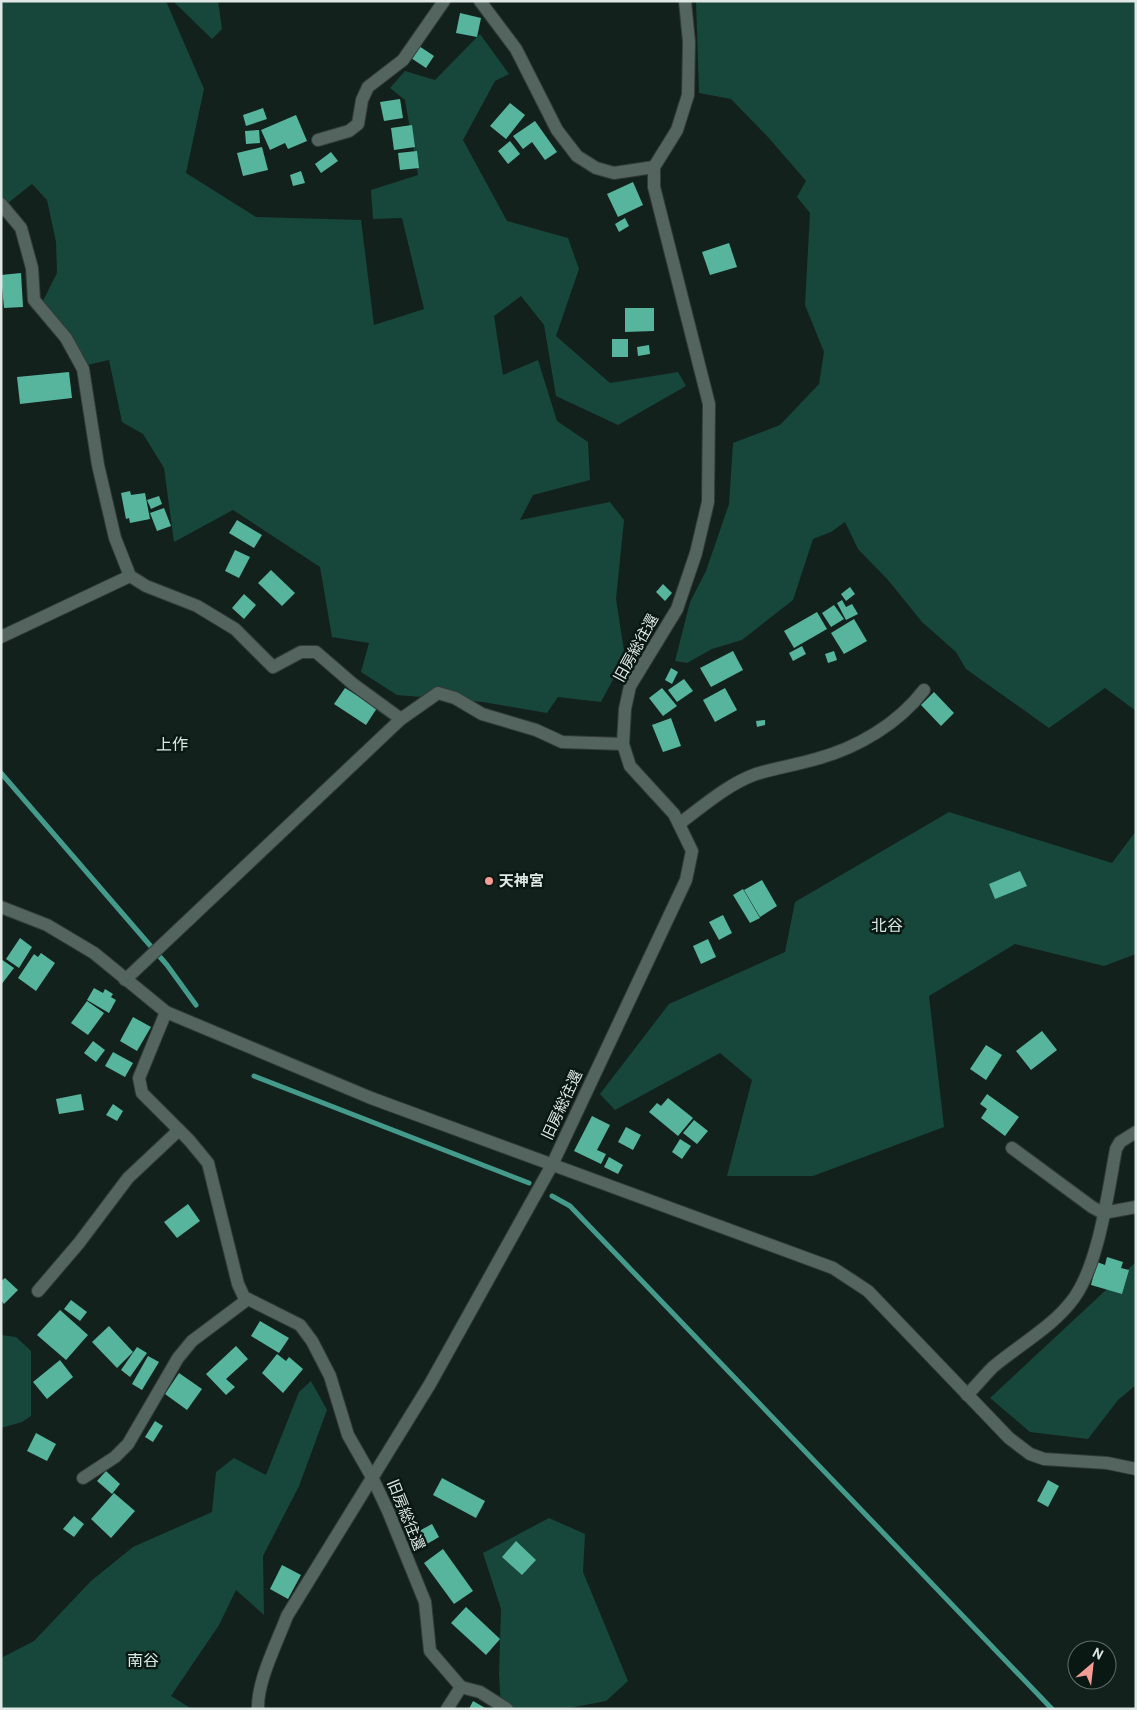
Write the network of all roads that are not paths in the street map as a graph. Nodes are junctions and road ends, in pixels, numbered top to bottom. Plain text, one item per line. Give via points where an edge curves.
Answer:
1 (444, 1) edge
2 (480, 1) edge
3 (685, 1) edge
4 (318, 140) dead end
5 (654, 167) junction
6 (1, 204) edge
7 (130, 576) junction
8 (1, 637) edge
9 (924, 690) dead end
10 (401, 719) junction
11 (623, 744) junction
12 (679, 824) junction
13 (1, 907) edge
14 (125, 980) junction
15 (166, 1012) junction
16 (179, 1130) junction
17 (1136, 1132) edge
18 (1012, 1148) dead end
19 (552, 1166) junction
20 (1136, 1207) edge
21 (1103, 1212) junction
22 (38, 1291) dead end
23 (248, 1299) junction
24 (967, 1395) junction
25 (1136, 1469) edge
26 (83, 1478) dead end
27 (373, 1479) junction
28 (461, 1687) junction
29 (258, 1709) edge
30 (447, 1709) edge
31 (506, 1709) edge

1 - 4 street via 403,60 368,87 358,124 349,131
2 - 5 street via 516,49 557,130 577,156 596,168 614,173
3 - 5 street via 689,42 688,95 677,130
5 - 11 street, 旧房総往還 via 654,187 662,225 709,404 708,502 696,553 677,609 630,686
6 - 7 street via 21,228 32,268 34,300 66,338 83,369 98,465 115,538
7 - 8 street
7 - 10 street via 146,586 197,606 234,629 273,667 301,652 316,652
9 - 12 street via 909,710 865,739 819,759 755,774 716,796
10 - 11 street via 438,693 455,698 482,714 536,730 562,742
10 - 14 street
11 - 12 street, 旧房総往還 via 630,766 674,814
12 - 19 street, 旧房総往還 via 692,850 686,880
13 - 14 street via 55,930 94,954
14 - 15 street
15 - 16 street via 139,1078 142,1093
15 - 19 street via 354,1090
16 - 22 street via 128,1178
16 - 23 street via 208,1164 238,1284
17 - 21 street via 1120,1142 1116,1149
18 - 21 street
19 - 24 street via 818,1261 846,1275 868,1291
19 - 27 street, 旧房総往還
20 - 21 street
21 - 24 street via 1088,1271 1074,1298 1052,1321 993,1368
23 - 26 street via 192,1341 178,1358 128,1444 115,1458
23 - 27 street via 300,1325 312,1341 330,1376 348,1435
24 - 25 street via 1009,1438 1030,1454 1044,1459 1107,1463
27 - 28 street, 旧房総往還 via 425,1602 430,1651
27 - 29 street via 287,1616 271,1656
28 - 30 street
28 - 31 street via 480,1692

